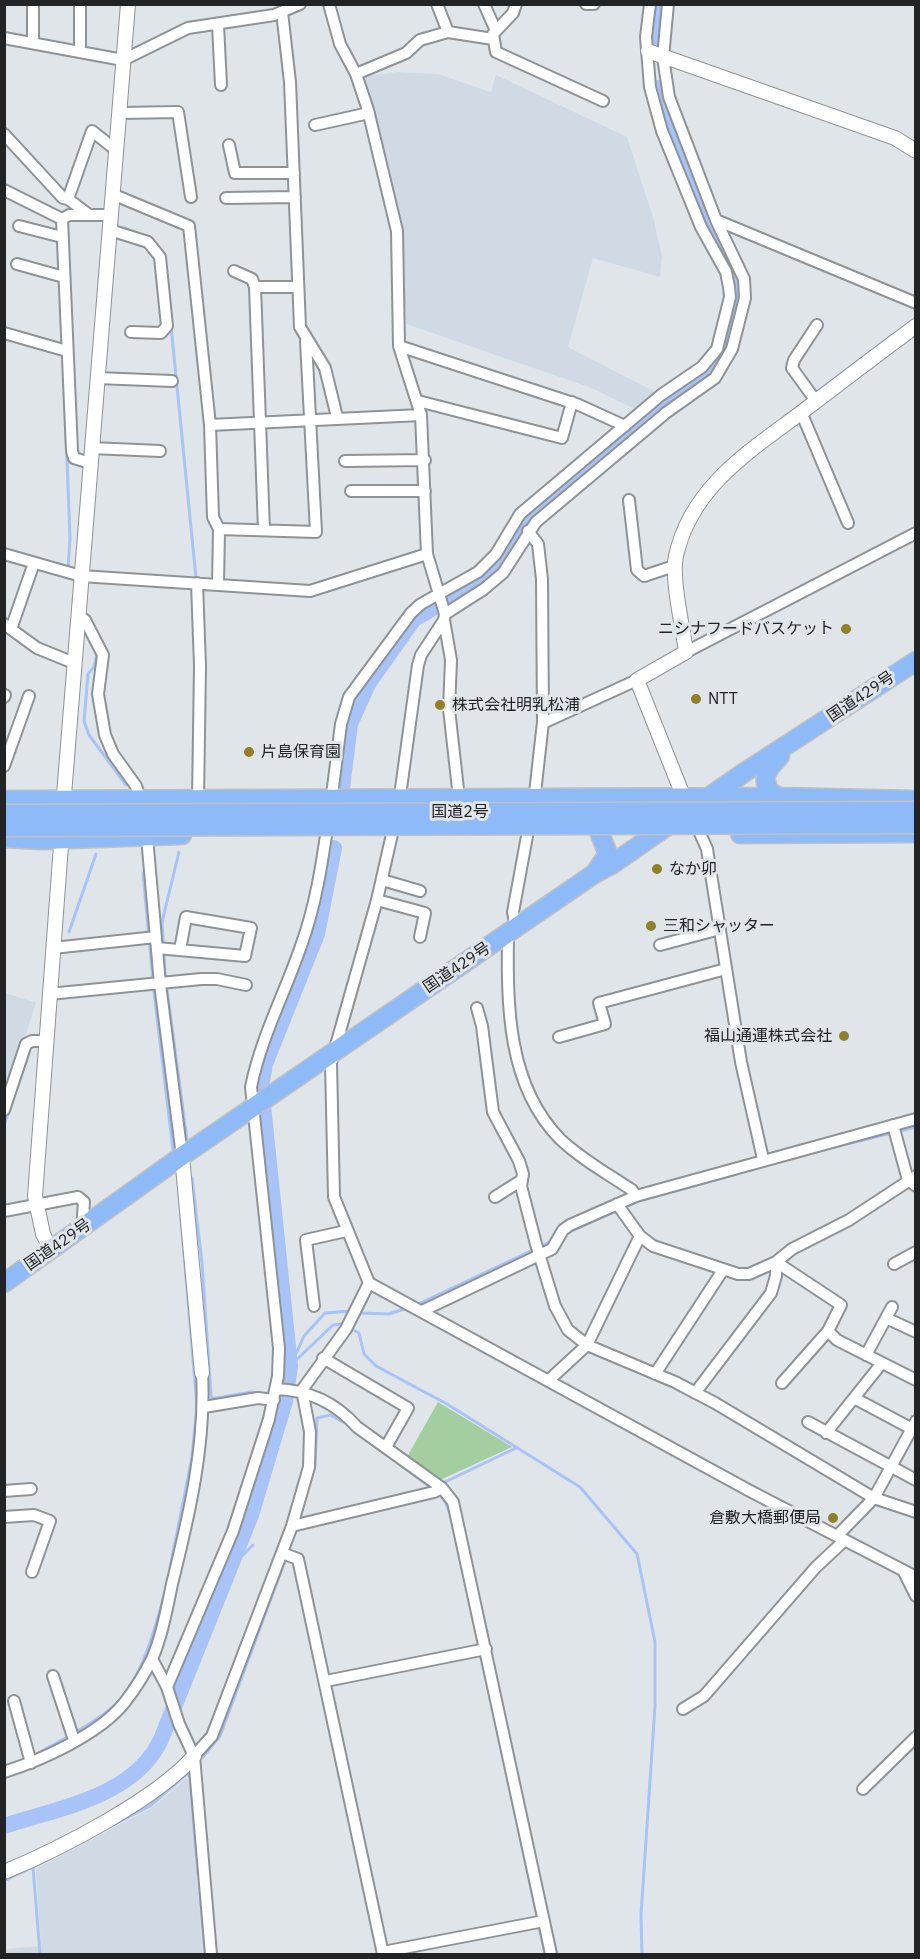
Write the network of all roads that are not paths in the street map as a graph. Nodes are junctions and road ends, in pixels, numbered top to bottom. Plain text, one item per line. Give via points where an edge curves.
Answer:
1 (33, 4) edge
2 (80, 4) edge
3 (128, 4) edge
4 (300, 4) edge
5 (329, 4) edge
6 (437, 4) edge
7 (484, 4) edge
8 (516, 4) edge
9 (586, 4) edge
10 (594, 4) edge
11 (650, 4) edge
12 (668, 4) edge
13 (282, 12) junction
14 (218, 25) junction
15 (448, 32) junction
16 (495, 35) junction
17 (4, 38) edge
18 (33, 43) junction
19 (648, 51) junction
20 (80, 52) junction
21 (663, 57) junction
22 (123, 60) junction
23 (356, 74) junction
24 (221, 85) dead end
25 (603, 101) dead end
26 (120, 113) junction
27 (369, 113) junction
28 (315, 125) dead end
29 (4, 134) edge
30 (229, 145) dead end
31 (116, 150) junction
32 (915, 151) edge
33 (294, 173) junction
34 (4, 190) edge
35 (112, 194) junction
36 (191, 197) dead end
37 (295, 197) junction
38 (226, 198) dead end
39 (68, 199) junction
40 (88, 214) junction
41 (111, 216) junction
42 (62, 219) junction
43 (716, 220) junction
44 (19, 226) dead end
45 (110, 230) junction
46 (59, 237) junction
47 (17, 264) dead end
48 (234, 271) dead end
49 (61, 277) junction
50 (255, 287) junction
51 (298, 287) junction
52 (915, 303) edge
53 (817, 325) dead end
54 (915, 326) edge
55 (131, 332) dead end
56 (4, 333) edge
57 (306, 338) junction
58 (399, 346) junction
59 (64, 351) junction
60 (97, 378) junction
61 (172, 381) dead end
62 (814, 397) junction
63 (418, 401) junction
64 (572, 402) junction
65 (801, 412) junction
66 (421, 415) junction
67 (337, 417) junction
68 (309, 419) junction
69 (259, 423) junction
70 (210, 425) junction
71 (625, 426) junction
72 (91, 448) junction
73 (160, 451) dead end
74 (425, 460) junction
75 (345, 461) dead end
76 (90, 463) junction
77 (351, 491) dead end
78 (425, 491) junction
79 (629, 500) dead end
80 (527, 522) junction
81 (848, 523) dead end
82 (219, 529) junction
83 (264, 530) junction
84 (915, 533) edge
85 (4, 554) edge
86 (427, 554) junction
87 (33, 566) junction
88 (675, 566) junction
89 (81, 576) junction
90 (197, 583) junction
91 (218, 585) junction
92 (442, 607) junction
93 (78, 615) junction
94 (8, 626) edge
95 (687, 652) junction
96 (915, 661) edge
97 (74, 663) junction
98 (637, 680) junction
99 (29, 696) dead end
100 (543, 723) junction
101 (789, 744) junction
102 (4, 766) edge
103 (780, 797) junction
104 (459, 798) junction
105 (534, 798) junction
106 (834, 798) junction
107 (400, 799) junction
108 (4, 800) edge
109 (63, 800) junction
110 (331, 800) junction
111 (915, 800) edge
112 (141, 801) junction
113 (198, 801) junction
114 (688, 804) junction
115 (915, 811) edge
116 (4, 814) edge
117 (915, 824) edge
118 (4, 826) edge
119 (836, 833) junction
120 (915, 833) edge
121 (392, 834) junction
122 (527, 834) junction
123 (600, 834) junction
124 (657, 834) junction
125 (700, 834) junction
126 (725, 834) junction
127 (326, 835) junction
128 (147, 837) junction
129 (4, 840) edge
130 (52, 840) junction
131 (594, 874) junction
132 (382, 880) junction
133 (420, 891) dead end
134 (377, 900) junction
135 (720, 929) junction
136 (512, 932) junction
137 (420, 937) dead end
138 (156, 943) junction
139 (660, 945) dead end
140 (53, 948) junction
141 (180, 950) junction
142 (726, 969) junction
143 (159, 984) junction
144 (246, 985) dead end
145 (49, 994) junction
146 (477, 1008) dead end
147 (559, 1037) dead end
148 (46, 1041) junction
149 (333, 1052) junction
150 (259, 1104) junction
151 (4, 1110) edge
152 (915, 1119) edge
153 (894, 1130) junction
154 (182, 1156) junction
155 (763, 1159) junction
156 (522, 1180) junction
157 (913, 1181) edge
158 (636, 1196) junction
159 (495, 1197) dead end
160 (36, 1205) junction
161 (620, 1207) junction
162 (4, 1211) edge
163 (82, 1227) junction
164 (346, 1231) junction
165 (640, 1236) junction
166 (51, 1249) junction
167 (538, 1250) junction
168 (915, 1252) edge
169 (776, 1262) junction
170 (894, 1264) dead end
171 (723, 1270) junction
172 (4, 1283) edge
173 (369, 1283) junction
174 (314, 1306) dead end
175 (892, 1307) dead end
176 (419, 1310) junction
177 (886, 1318) junction
178 (828, 1331) junction
179 (915, 1332) edge
180 (588, 1345) junction
181 (866, 1355) junction
182 (323, 1358) junction
183 (882, 1363) junction
184 (202, 1373) joint
185 (655, 1374) junction
186 (549, 1380) junction
187 (915, 1380) edge
188 (782, 1383) dead end
189 (299, 1390) junction
190 (695, 1393) junction
191 (275, 1394) junction
192 (854, 1398) junction
193 (204, 1407) junction
194 (808, 1422) dead end
195 (914, 1427) edge
196 (826, 1433) junction
197 (386, 1447) junction
198 (891, 1466) junction
199 (915, 1480) edge
200 (32, 1489) dead end
201 (439, 1490) junction
202 (4, 1491) edge
203 (873, 1498) junction
204 (915, 1512) edge
205 (4, 1517) edge
206 (295, 1526) junction
207 (841, 1538) junction
208 (285, 1554) junction
209 (903, 1570) junction
210 (32, 1572) dead end
211 (915, 1577) edge
212 (915, 1596) edge
213 (482, 1650) junction
214 (152, 1659) junction
215 (53, 1676) dead end
216 (326, 1682) junction
217 (167, 1689) junction
218 (14, 1701) dead end
219 (683, 1709) dead end
220 (72, 1736) junction
221 (915, 1737) edge
222 (194, 1756) junction
223 (29, 1759) junction
224 (4, 1772) edge
225 (863, 1789) dead end
226 (4, 1872) edge
227 (540, 1922) junction
228 (383, 1953) edge
229 (211, 1954) edge
230 (551, 1954) edge

1 - 18 street
2 - 20 street
3 - 22 street
4 - 13 street
5 - 23 street via 339,44
6 - 15 street
7 - 16 street
8 - 16 street
9 - 10 street
11 - 19 street
12 - 21 street
13 - 14 street
13 - 33 street
14 - 22 street via 188,28
14 - 24 street
15 - 16 street
15 - 23 street via 420,40 406,53
16 - 25 street via 496,52
17 - 18 street
18 - 20 street
19 - 21 street
19 - 71 street via 650,87 662,131 701,227 726,272 730,297 717,349 711,357
20 - 22 street
21 - 32 street via 895,138
21 - 43 street via 676,121
22 - 26 street
23 - 27 street
26 - 31 street
26 - 36 street via 178,112
27 - 28 street
27 - 58 street via 397,231
29 - 39 street
30 - 33 street via 235,173
31 - 35 street
31 - 39 street via 92,131
33 - 37 street
34 - 42 street
35 - 41 street
35 - 70 street via 189,226
37 - 38 street
37 - 51 street
39 - 40 street
40 - 41 street
40 - 42 street via 69,214
41 - 45 street
42 - 46 street
43 - 52 street
43 - 80 street via 746,288 732,349 722,370
44 - 46 street
45 - 55 street via 148,242 160,257 167,326 161,333
45 - 60 street
46 - 49 street
47 - 49 street
48 - 50 street via 252,279
49 - 59 street
50 - 51 street
50 - 69 street
51 - 57 street via 300,327
53 - 62 street via 792,368
54 - 62 street
56 - 59 street
57 - 67 street via 326,368
57 - 68 street
58 - 63 street
58 - 64 street
59 - 76 street via 72,451 74,458
60 - 61 street
60 - 72 street
62 - 65 street
63 - 64 street via 562,438
63 - 66 street
64 - 71 street
65 - 81 street
65 - 88 street via 717,478 690,518
66 - 67 street
66 - 74 street
67 - 68 street
68 - 69 street
68 - 83 street via 316,532
69 - 70 street
69 - 83 street
70 - 82 street via 213,517
71 - 80 street
72 - 73 street
72 - 76 street
74 - 75 street
74 - 78 street
76 - 89 street
77 - 78 street
78 - 86 street
79 - 88 street via 637,570 644,576
80 - 92 street
80 - 92 street via 502,573 484,589
80 - 100 street via 538,544 542,579
82 - 83 street
82 - 91 street
84 - 95 street
85 - 87 street
86 - 91 street via 310,591
86 - 92 street
87 - 89 street
87 - 94 street
88 - 95 street
89 - 90 street
89 - 93 street
90 - 91 street
90 - 113 street
92 - 104 street via 451,660 449,709
92 - 107 street via 418,665
92 - 110 street via 421,604 411,613 349,697 341,724
93 - 97 street
93 - 112 street via 103,655 98,694 105,735
94 - 97 street via 37,648
95 - 98 street
96 - 101 highway, 国道429号
97 - 109 street
98 - 100 street
98 - 114 street
99 - 102 street
100 - 105 street
101 - 103 highway via 765,777 770,792
101 - 114 highway, 国道429号
103 - 106 highway
103 - 114 highway
104 - 105 highway
104 - 107 highway
105 - 114 highway
105 - 122 street
106 - 111 highway
106 - 119 street
107 - 110 highway
107 - 121 street
108 - 109 highway
109 - 112 highway
109 - 130 street
110 - 113 highway
110 - 127 street
112 - 113 highway
114 - 124 highway, 国道429号
114 - 125 street
114 - 126 highway via 704,826
115 - 116 highway, 国道2号, bridge
117 - 118 highway, 国道2号, bridge
119 - 120 highway
119 - 126 highway
121 - 122 highway
121 - 127 highway
121 - 132 street
122 - 123 highway
122 - 136 street
123 - 124 highway
123 - 131 highway via 608,854
124 - 125 highway
124 - 131 highway, 国道429号
125 - 126 highway
125 - 135 street via 707,849
127 - 128 highway
127 - 150 street via 313,911 255,1066 251,1087
128 - 130 highway
128 - 138 street
129 - 130 highway
130 - 140 street
131 - 136 highway, 国道429号
132 - 133 street
132 - 134 street
134 - 137 street via 425,913
134 - 149 street
135 - 139 street
135 - 142 street
136 - 149 highway, 国道429号
136 - 158 street via 510,1022 526,1084 558,1137
138 - 140 street
138 - 141 street
138 - 143 street
140 - 145 street
141 - 141 street via 245,956 251,928 186,917
142 - 147 street via 599,1003 605,1024
142 - 155 street via 741,1062
143 - 144 street via 217,979
143 - 145 street
143 - 154 street
145 - 148 street
146 - 156 street via 493,1112 519,1161
148 - 151 street via 26,1044
148 - 160 street
149 - 150 highway, 国道429号
149 - 164 street via 334,1197
150 - 154 highway, 国道429号
150 - 191 street via 279,1348
152 - 153 street
153 - 155 street
153 - 157 street
154 - 163 highway, 国道429号
154 - 184 street
155 - 158 street
156 - 159 street
156 - 167 street
157 - 169 street via 792,1249
158 - 161 street
160 - 162 street
160 - 163 street via 78,1197 84,1203
160 - 166 street
161 - 165 street
161 - 167 street via 563,1230 557,1244
163 - 166 highway, 国道429号
164 - 173 street
164 - 174 street via 306,1240
165 - 171 street via 653,1246
165 - 180 street
166 - 172 highway, 国道429号
167 - 176 street
167 - 180 street via 560,1318 568,1330
168 - 170 street
169 - 171 street via 749,1274
169 - 178 street via 842,1305
169 - 190 street via 771,1293
171 - 185 street
173 - 176 street
173 - 182 street
175 - 177 street
176 - 186 street
177 - 179 street
177 - 181 street
178 - 181 street
178 - 188 street
180 - 185 street
180 - 186 street
181 - 183 street
182 - 189 street
182 - 197 street via 408,1407
183 - 187 street
183 - 192 street
184 - 193 street
185 - 190 street
186 - 207 street
189 - 191 street
189 - 197 street via 347,1415
189 - 206 street via 312,1446
190 - 203 street
191 - 193 street
191 - 217 street via 234,1531
192 - 195 street
192 - 196 street
193 - 214 street via 183,1537
194 - 196 street
195 - 198 street
196 - 198 street
197 - 201 street
198 - 199 street
198 - 203 street
200 - 202 street
201 - 206 street
201 - 213 street via 453,1502
203 - 204 street
203 - 207 street
205 - 210 street via 34,1515 51,1521
206 - 208 street
207 - 209 street
207 - 219 street via 704,1696
208 - 216 street via 298,1559
208 - 222 street via 212,1736
209 - 211 street
209 - 212 street
213 - 216 street
213 - 227 street
214 - 217 street
214 - 220 street via 117,1711
215 - 220 street
216 - 228 street
217 - 222 street
218 - 223 street
220 - 223 street
221 - 225 street
222 - 226 street via 142,1799
222 - 229 street
223 - 224 street
227 - 228 street
227 - 230 street

